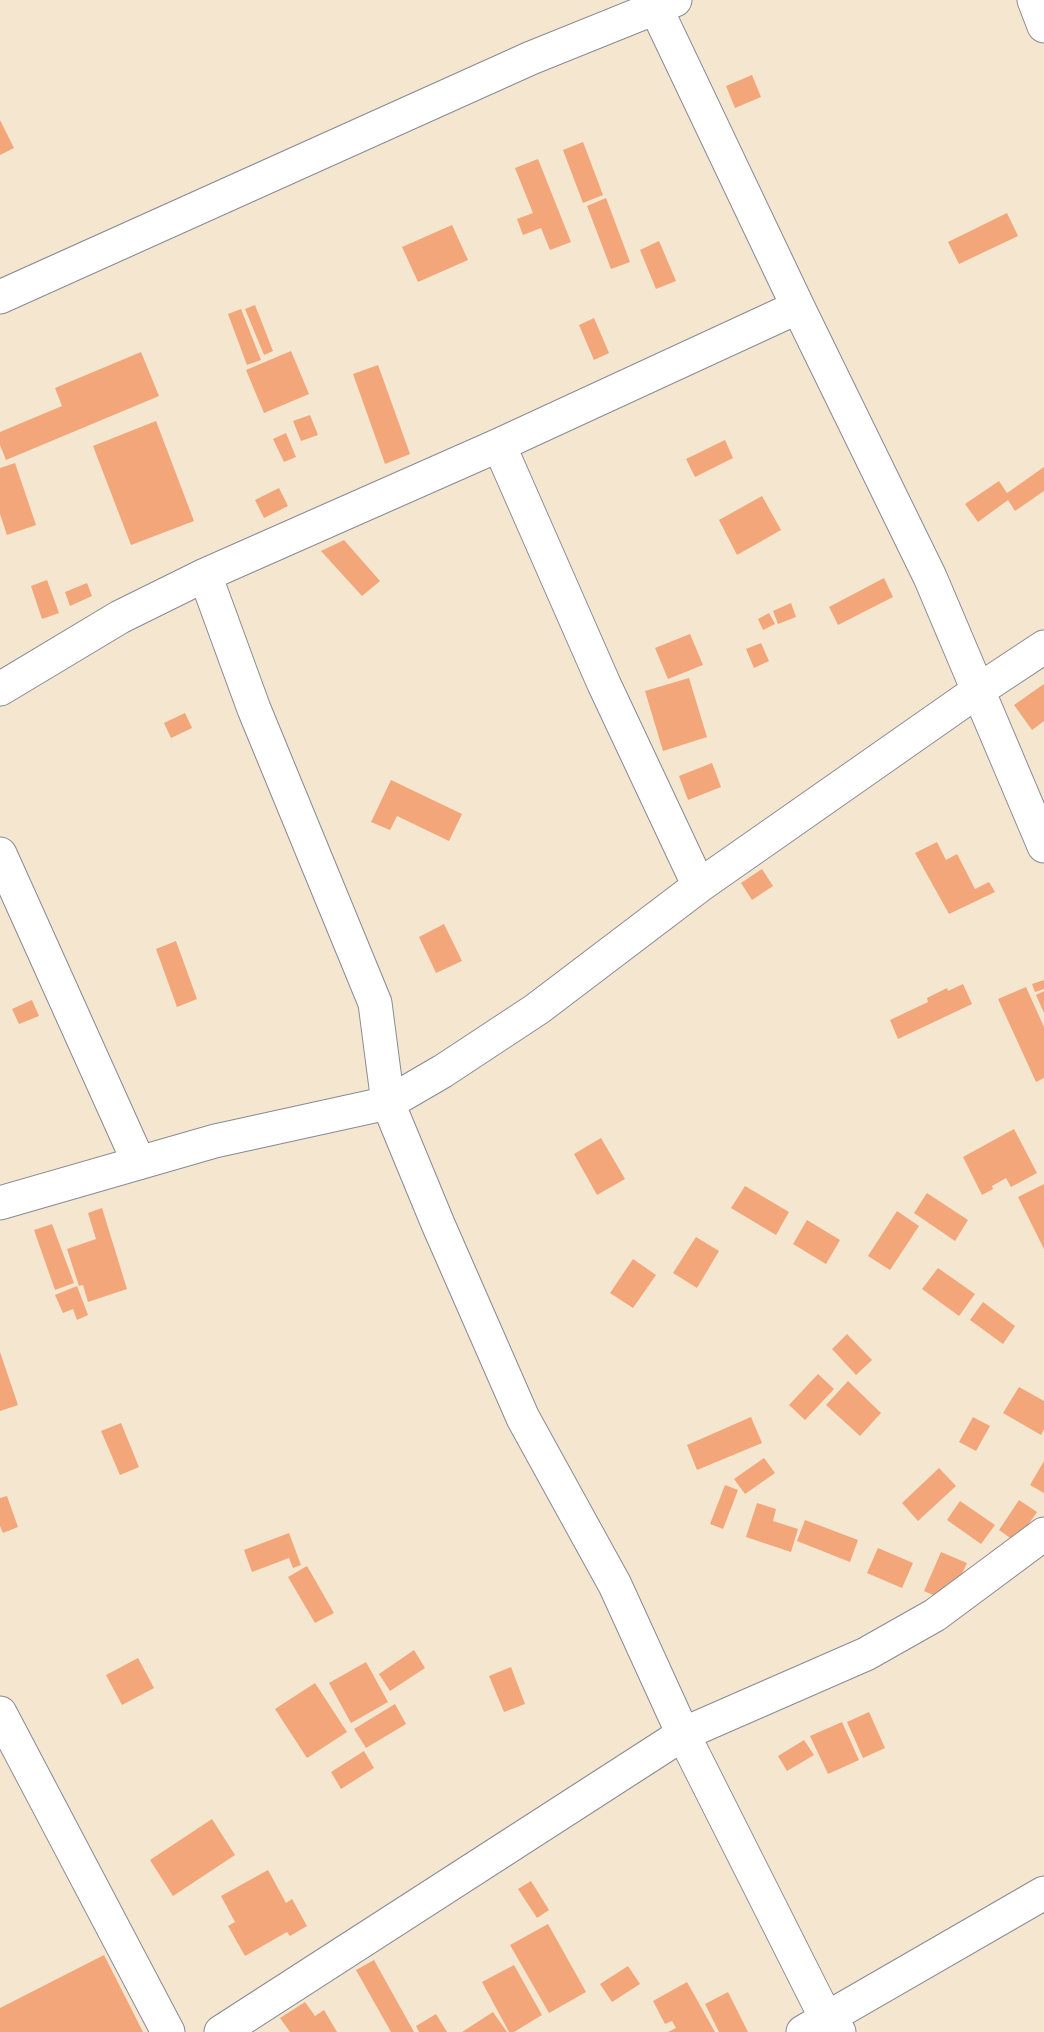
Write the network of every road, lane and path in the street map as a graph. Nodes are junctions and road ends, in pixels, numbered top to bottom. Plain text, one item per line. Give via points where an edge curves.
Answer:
1 (1034, 0) edge
2 (661, 3) edge
3 (1044, 26) edge
4 (0, 297) edge
5 (798, 307) junction
6 (499, 445) junction
7 (205, 575) junction
8 (1044, 647) edge
9 (0, 689) edge
10 (979, 690) junction
11 (1044, 846) edge
12 (0, 854) edge
13 (699, 886) junction
14 (388, 1103) junction
15 (139, 1163) junction
16 (0, 1203) edge
17 (1044, 1534) edge
18 (0, 1713) edge
19 (683, 1734) junction
20 (1044, 1893) edge
21 (823, 2027) edge
22 (168, 2032) edge
23 (221, 2032) edge

1 - 3 street
2 - 4 street via 520,62
2 - 5 street
5 - 6 street
5 - 10 street via 915,545
6 - 7 street
6 - 13 street via 604,684
7 - 9 street via 120,617
7 - 14 street via 254,709 375,1003
8 - 10 street
10 - 11 street
10 - 13 street
12 - 15 street
13 - 14 street via 537,1009
14 - 15 street via 215,1141
14 - 19 street via 523,1418 615,1586
15 - 16 street
17 - 19 street via 935,1616 866,1654
18 - 22 street
19 - 21 street
19 - 23 street
20 - 21 street

